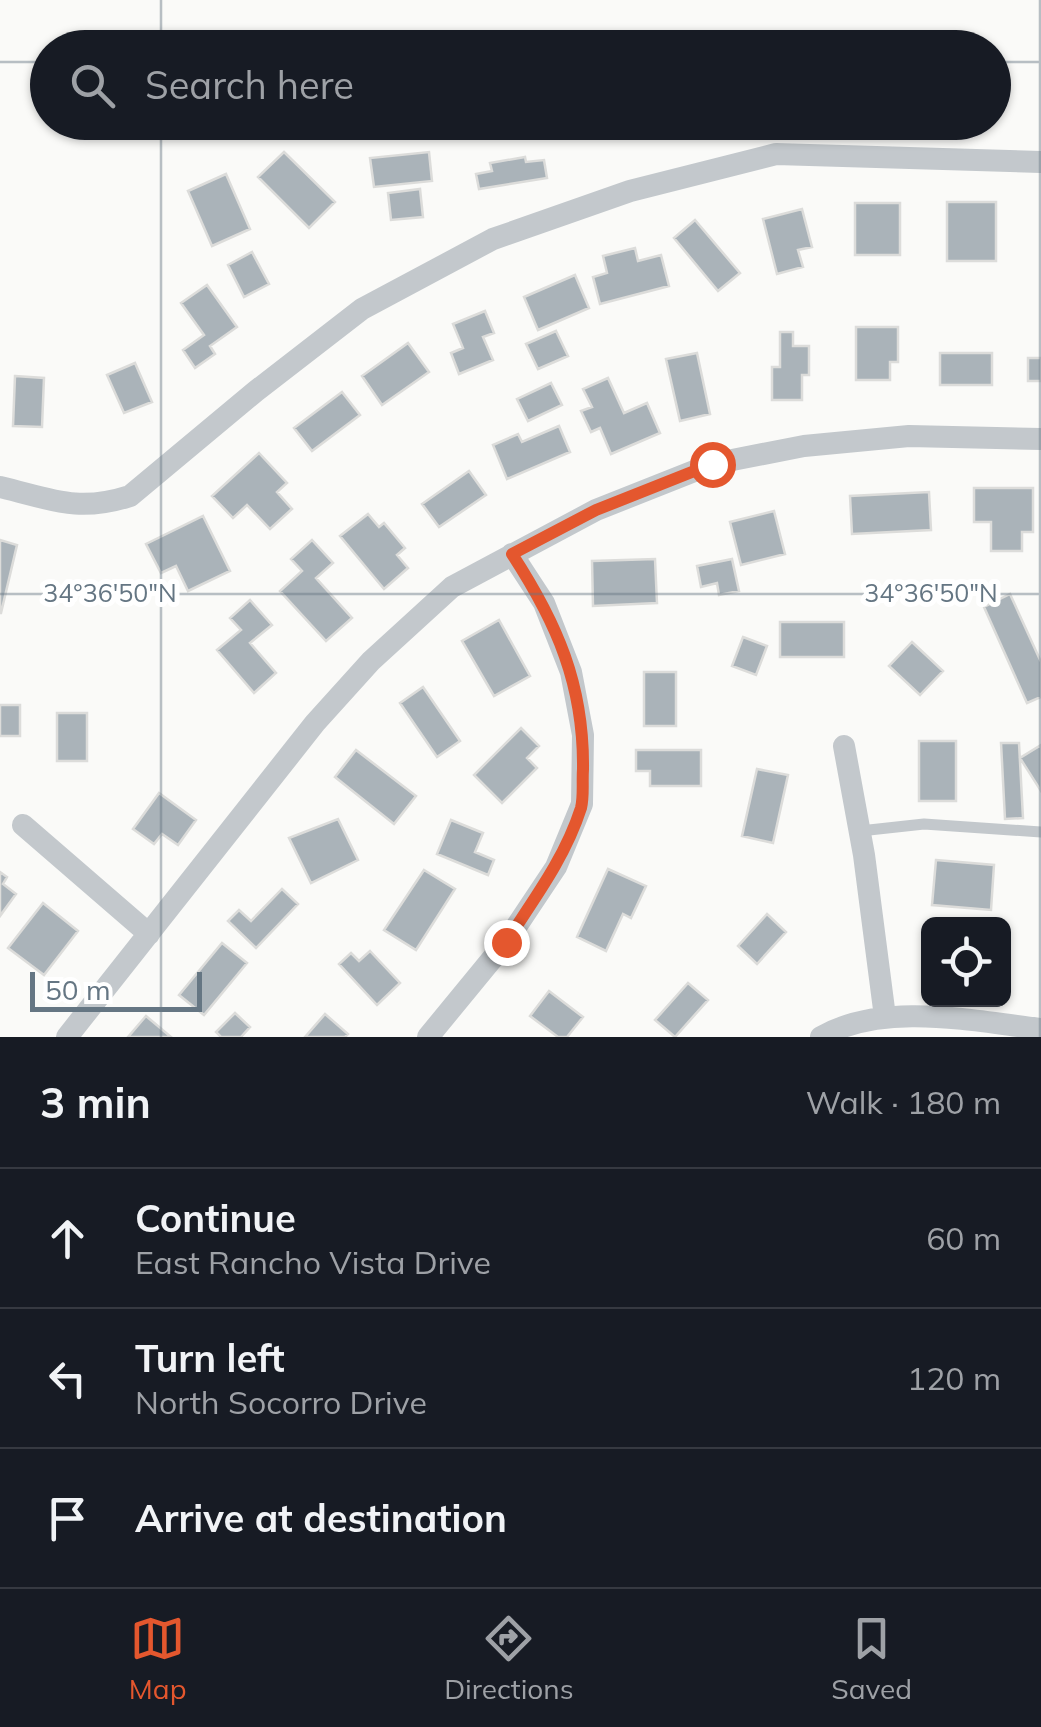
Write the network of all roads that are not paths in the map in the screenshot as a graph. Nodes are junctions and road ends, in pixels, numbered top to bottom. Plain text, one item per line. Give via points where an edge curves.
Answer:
1 (1041, 162) edge
2 (1041, 439) edge
3 (0, 487) edge
4 (512, 554) junction
5 (844, 746) dead end
6 (23, 825) dead end
7 (860, 830) junction
8 (1041, 832) edge
9 (149, 934) junction
10 (885, 1017) junction
11 (1041, 1030) edge
12 (67, 1037) edge
13 (428, 1037) edge
14 (822, 1037) edge

1 - 3 street via 776,154 630,191 493,239 362,308 130,496 80,506
2 - 4 street via 909,436 712,464 596,510
4 - 9 street via 452,587 371,661
4 - 13 street via 544,603 571,672 583,735 582,804 556,866 506,942
5 - 7 street
6 - 9 street
7 - 8 lane via 924,824
7 - 10 street
9 - 12 street
10 - 11 street
10 - 14 street

